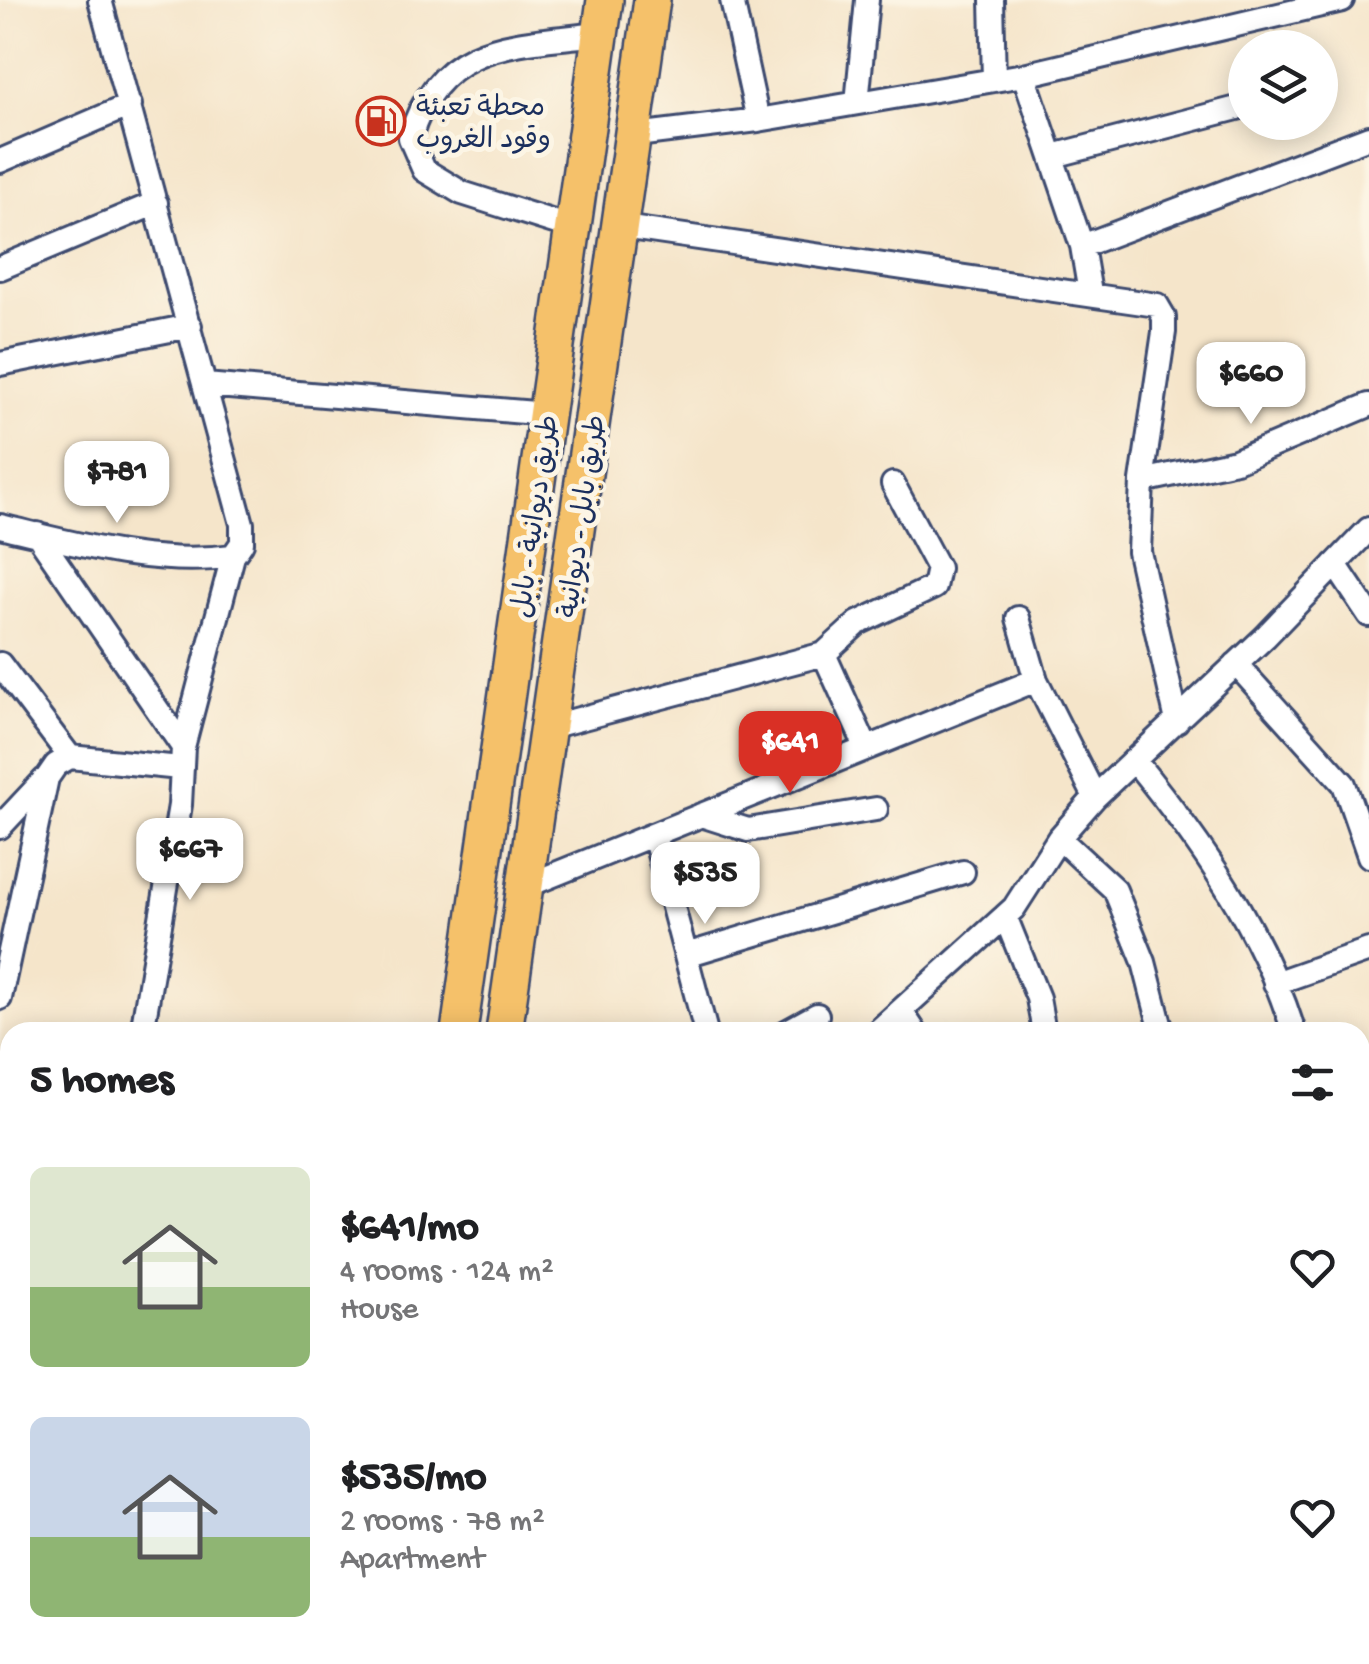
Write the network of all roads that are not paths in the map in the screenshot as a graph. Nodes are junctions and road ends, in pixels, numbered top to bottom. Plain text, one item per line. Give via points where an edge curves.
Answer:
1 (100, 0) edge
2 (652, 0) edge
3 (732, 0) edge
4 (866, 0) edge
5 (992, 0) edge
6 (1342, 0) edge
7 (602, 17) edge
8 (647, 42) junction
9 (1024, 75) junction
10 (994, 80) junction
11 (858, 103) junction
12 (130, 106) junction
13 (1228, 110) edge
14 (758, 120) junction
15 (636, 135) junction
16 (1369, 137) edge
17 (1053, 156) junction
18 (0, 161) edge
19 (156, 203) junction
20 (623, 227) junction
21 (573, 228) junction
22 (1082, 246) junction
23 (0, 268) edge
24 (1090, 293) junction
25 (190, 326) junction
26 (0, 364) edge
27 (205, 385) junction
28 (1369, 405) edge
29 (547, 414) junction
30 (1142, 481) junction
31 (894, 484) dead end
32 (532, 519) junction
33 (0, 526) edge
34 (578, 528) junction
35 (1369, 529) edge
36 (37, 534) junction
37 (233, 556) junction
38 (1334, 564) junction
39 (524, 573) junction
40 (570, 584) junction
41 (1369, 614) edge
42 (1018, 618) dead end
43 (824, 654) junction
44 (0, 664) edge
45 (1236, 664) junction
46 (1036, 680) junction
47 (1177, 721) junction
48 (549, 727) junction
49 (866, 748) junction
50 (70, 757) junction
51 (182, 758) junction
52 (1134, 760) junction
53 (47, 778) junction
54 (1095, 797) junction
55 (876, 808) dead end
56 (5, 811) edge
57 (700, 816) junction
58 (654, 835) junction
59 (1058, 838) junction
60 (1369, 856) edge
61 (963, 872) dead end
62 (526, 886) junction
63 (1005, 916) junction
64 (1369, 950) edge
65 (686, 955) junction
66 (1275, 983) junction
67 (0, 998) edge
68 (900, 1011) junction
69 (817, 1015) dead end
70 (144, 1022) edge
71 (460, 1022) edge
72 (506, 1022) edge
73 (703, 1022) edge
74 (804, 1022) edge
75 (888, 1022) edge
76 (908, 1022) edge
77 (1042, 1022) edge
78 (1159, 1022) edge
79 (1290, 1022) edge

1 - 12 street
2 - 8 highway, طريق بابل - ديوانية
3 - 14 street
4 - 11 street
5 - 10 street
6 - 9 street
7 - 8 highway
7 - 21 highway, طريق ديوانية - بابل
7 - 21 street via 492,47 434,83 410,138 424,170 462,193
8 - 15 highway, طريق بابل - ديوانية
9 - 10 street
9 - 17 street
10 - 11 street
11 - 14 street
12 - 18 street
12 - 19 street
13 - 17 street
14 - 15 street
15 - 20 highway, طريق بابل - ديوانية
16 - 22 street
17 - 22 street
19 - 23 street
19 - 25 street
20 - 24 street
20 - 34 highway, طريق بابل - ديوانية
21 - 29 highway, طريق ديوانية - بابل
22 - 24 street
24 - 30 street via 1143,300 1164,318
25 - 26 street
25 - 27 street
27 - 29 street
27 - 37 street via 242,524
28 - 30 street via 1236,461
29 - 32 highway, طريق ديوانية - بابل
30 - 47 street via 1140,552
31 - 43 street via 938,578 934,587 858,623
32 - 34 highway via 554,539
32 - 39 highway, طريق ديوانية - بابل
33 - 36 street
34 - 40 highway, طريق بابل - ديوانية
35 - 38 street
36 - 37 street via 156,558
36 - 51 street
37 - 51 street
38 - 41 street
38 - 45 street
39 - 40 highway via 551,563
39 - 71 highway, طريق ديوانية - بابل
40 - 48 highway, طريق بابل - ديوانية
42 - 46 street
43 - 48 street
43 - 49 street
44 - 50 street
45 - 47 street
45 - 60 street via 1344,784
46 - 49 street
46 - 54 street
47 - 52 street
48 - 62 highway, طريق بابل - ديوانية
49 - 57 street
50 - 51 street
50 - 53 street
51 - 70 street
52 - 54 street
52 - 66 street via 1200,840 1251,925
53 - 56 street
53 - 67 street
54 - 59 street
55 - 57 street via 748,830
57 - 58 street
58 - 62 street
58 - 65 street
59 - 63 street
59 - 78 street via 1114,890
61 - 65 street
62 - 72 highway, طريق بابل - ديوانية
63 - 68 street
63 - 77 street
64 - 66 street
65 - 73 street
66 - 79 street
68 - 75 street
68 - 76 street
69 - 74 street

